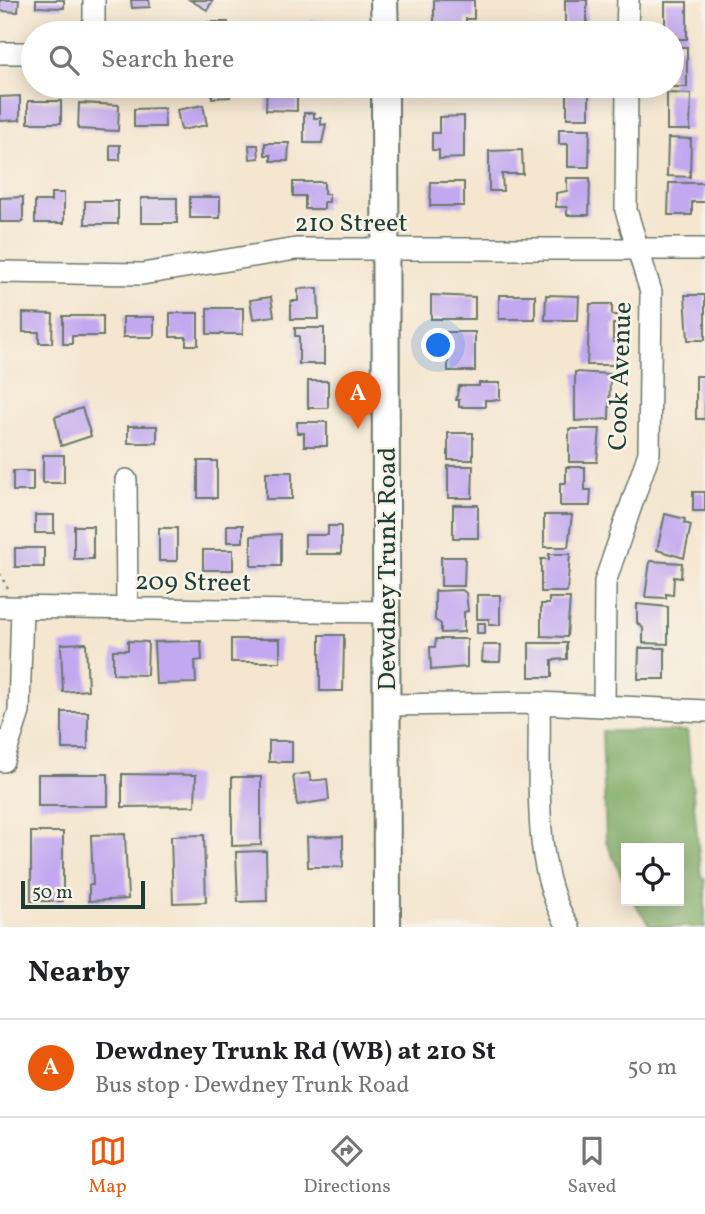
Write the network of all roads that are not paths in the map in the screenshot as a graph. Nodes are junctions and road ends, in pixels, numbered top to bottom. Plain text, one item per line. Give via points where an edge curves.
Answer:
1 (94, 0) edge
2 (384, 0) edge
3 (628, 0) edge
4 (94, 21) edge
5 (385, 21) edge
6 (627, 21) edge
7 (0, 53) edge
8 (21, 53) edge
9 (385, 98) edge
10 (627, 98) edge
11 (639, 248) junction
12 (386, 249) junction
13 (705, 249) edge
14 (0, 272) edge
15 (126, 480) dead end
16 (0, 607) edge
17 (22, 607) junction
18 (127, 608) junction
19 (386, 612) junction
20 (540, 703) junction
21 (387, 705) junction
22 (604, 706) junction
23 (705, 710) edge
24 (3, 761) dead end
25 (387, 927) edge
26 (569, 927) edge

1 - 4 street
2 - 5 main road
3 - 6 street
7 - 8 street
9 - 12 main road, Dewdney Trunk Road
10 - 11 street, Cook Avenue via 626,210
11 - 12 street, 210 Street
11 - 13 street, 210 Street
11 - 22 street, Cook Avenue via 650,292 649,453 605,582
12 - 14 street, 210 Street via 279,250 142,274
12 - 19 main road, Dewdney Trunk Road
15 - 18 street
16 - 17 street, 209 Street
17 - 18 street, 209 Street
17 - 24 street via 19,712
18 - 19 street, 209 Street
19 - 21 main road, Dewdney Trunk Road
20 - 21 street
20 - 22 street
20 - 26 street via 546,872
21 - 25 main road, Dewdney Trunk Road
22 - 23 street

